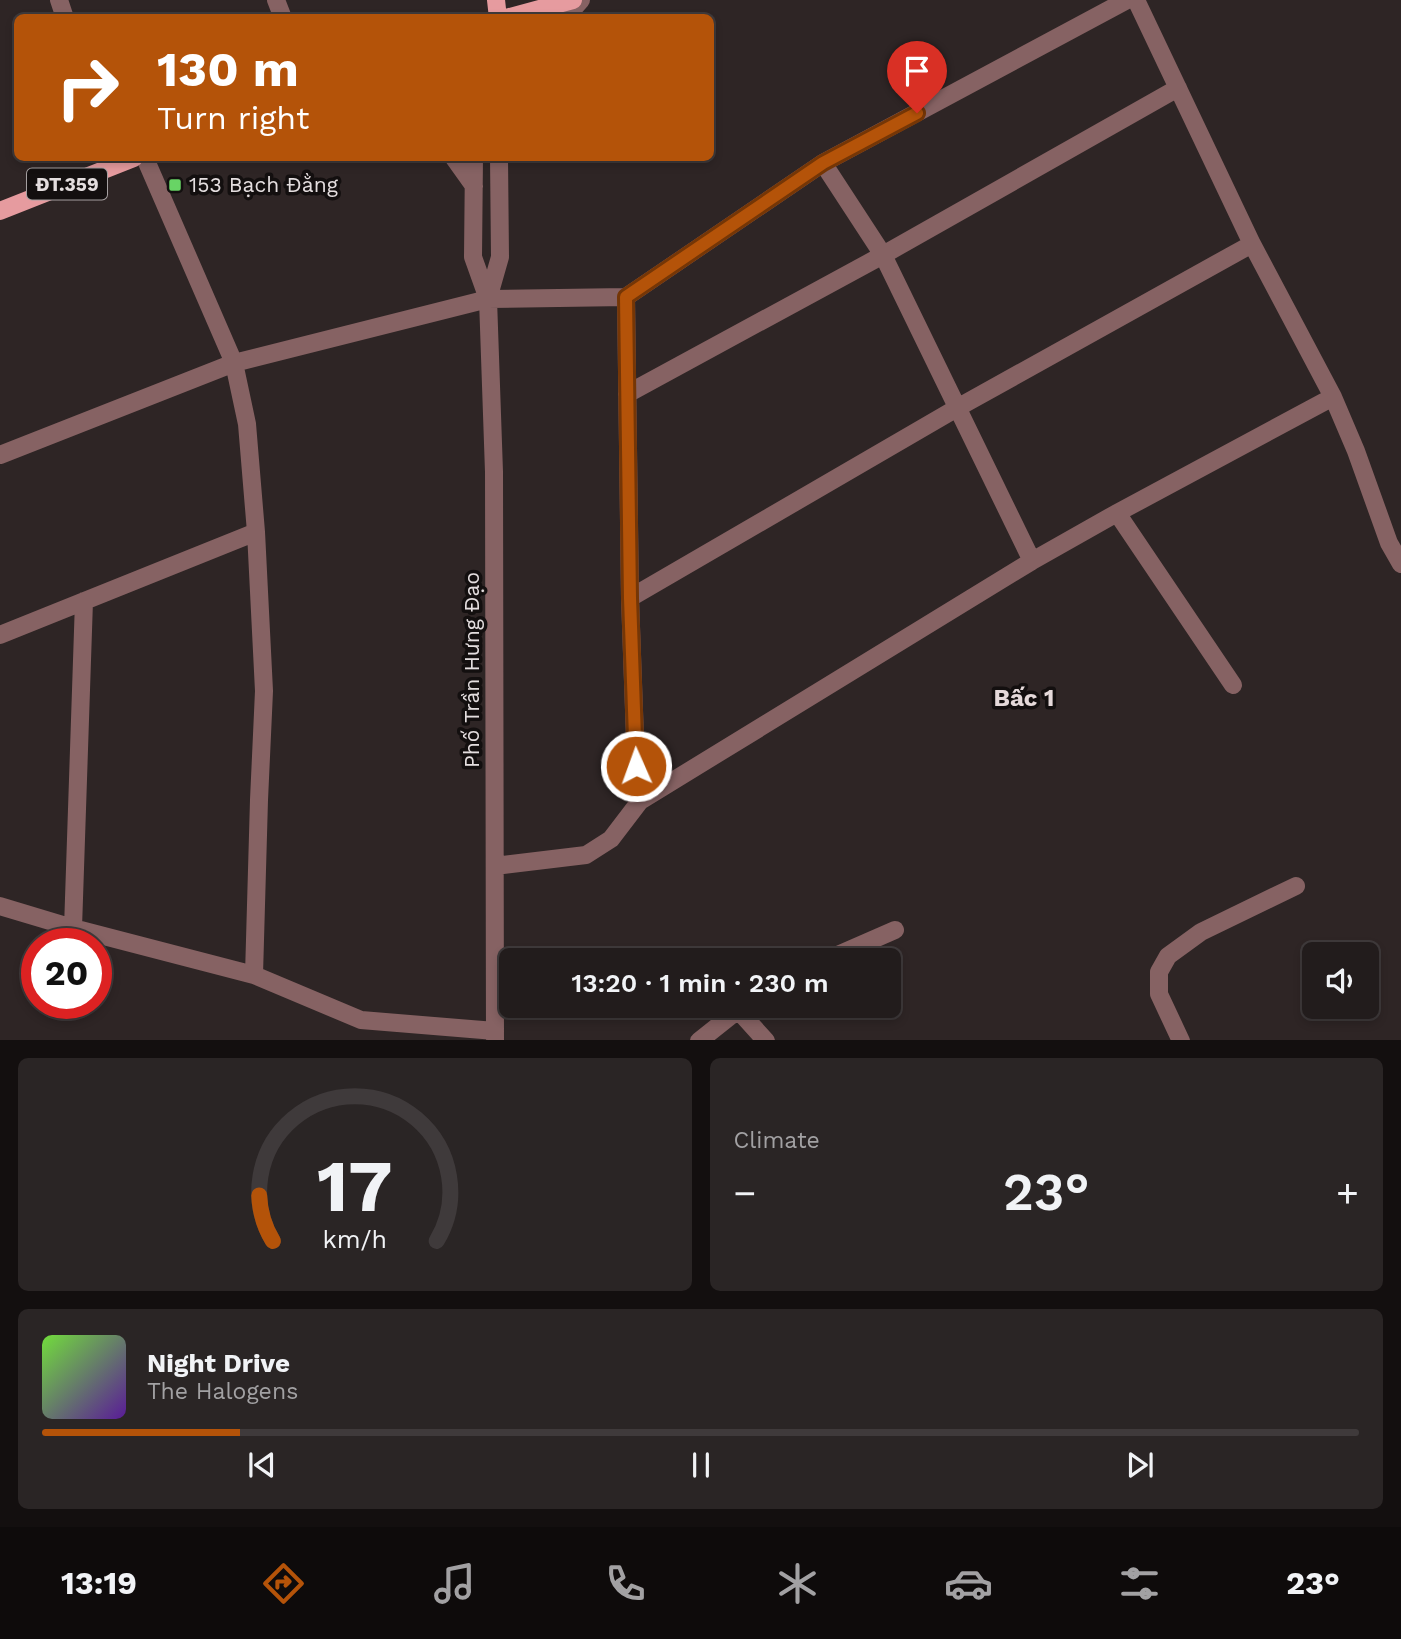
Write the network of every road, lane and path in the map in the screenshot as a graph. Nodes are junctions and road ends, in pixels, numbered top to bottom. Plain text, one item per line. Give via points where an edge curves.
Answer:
1 (524, 0) edge
2 (573, 0) edge
3 (581, 0) edge
4 (1127, 0) edge
5 (1136, 0) edge
6 (506, 14) edge
7 (517, 14) edge
8 (569, 14) edge
9 (1178, 88) junction
10 (126, 161) edge
11 (146, 161) edge
12 (456, 161) edge
13 (474, 161) edge
14 (499, 161) edge
15 (504, 161) edge
16 (823, 163) junction
17 (499, 178) junction
18 (474, 186) junction
19 (0, 211) edge
20 (1252, 244) junction
21 (883, 255) junction
22 (626, 297) junction
23 (488, 299) junction
24 (234, 363) junction
25 (627, 394) junction
26 (1332, 397) junction
27 (957, 408) junction
28 (0, 455) edge
29 (1117, 513) junction
30 (257, 532) junction
31 (1032, 561) junction
32 (1401, 564) edge
33 (630, 598) junction
34 (84, 601) junction
35 (0, 635) edge
36 (1233, 685) dead end
37 (640, 801) junction
38 (495, 866) junction
39 (1296, 886) dead end
40 (0, 906) edge
41 (73, 928) joint
42 (895, 930) dead end
43 (112, 938) edge
44 (854, 948) edge
45 (254, 975) junction
46 (728, 1018) edge
47 (749, 1018) edge
48 (495, 1036) edge
49 (700, 1040) edge
50 (765, 1040) edge
51 (1181, 1040) edge

1 - 6 main road
2 - 7 main road
3 - 8 street
4 - 16 street
5 - 9 street
9 - 20 street
9 - 21 street
10 - 19 main road, ĐT.359
11 - 24 street
12 - 18 street
13 - 18 street, Phố Trần Hưng Đạo
14 - 17 street, Phố Trần Hưng Đạo
15 - 17 street
16 - 21 street
16 - 22 street
17 - 23 street, Phố Trần Hưng Đạo via 500,257
18 - 23 street, Phố Trần Hưng Đạo via 473,257
20 - 26 street
20 - 27 street
21 - 25 street
21 - 27 street
22 - 23 street
22 - 25 street
23 - 24 street
23 - 38 street, Phố Trần Hưng Đạo via 494,472
24 - 28 street
24 - 30 street via 247,424
25 - 33 street
26 - 29 street
26 - 32 street
27 - 31 street
27 - 33 street
29 - 31 street
29 - 36 street
30 - 34 street
30 - 45 street via 264,691
31 - 37 street
33 - 37 street
34 - 35 street
34 - 41 street
37 - 38 street via 611,839 586,855
38 - 48 street, Phố Trần Hưng Đạo
39 - 51 street via 1201,932 1168,956 1159,972 1159,994
40 - 41 street
42 - 44 street
43 - 45 street
45 - 48 street via 361,1020
46 - 49 street
47 - 50 street

